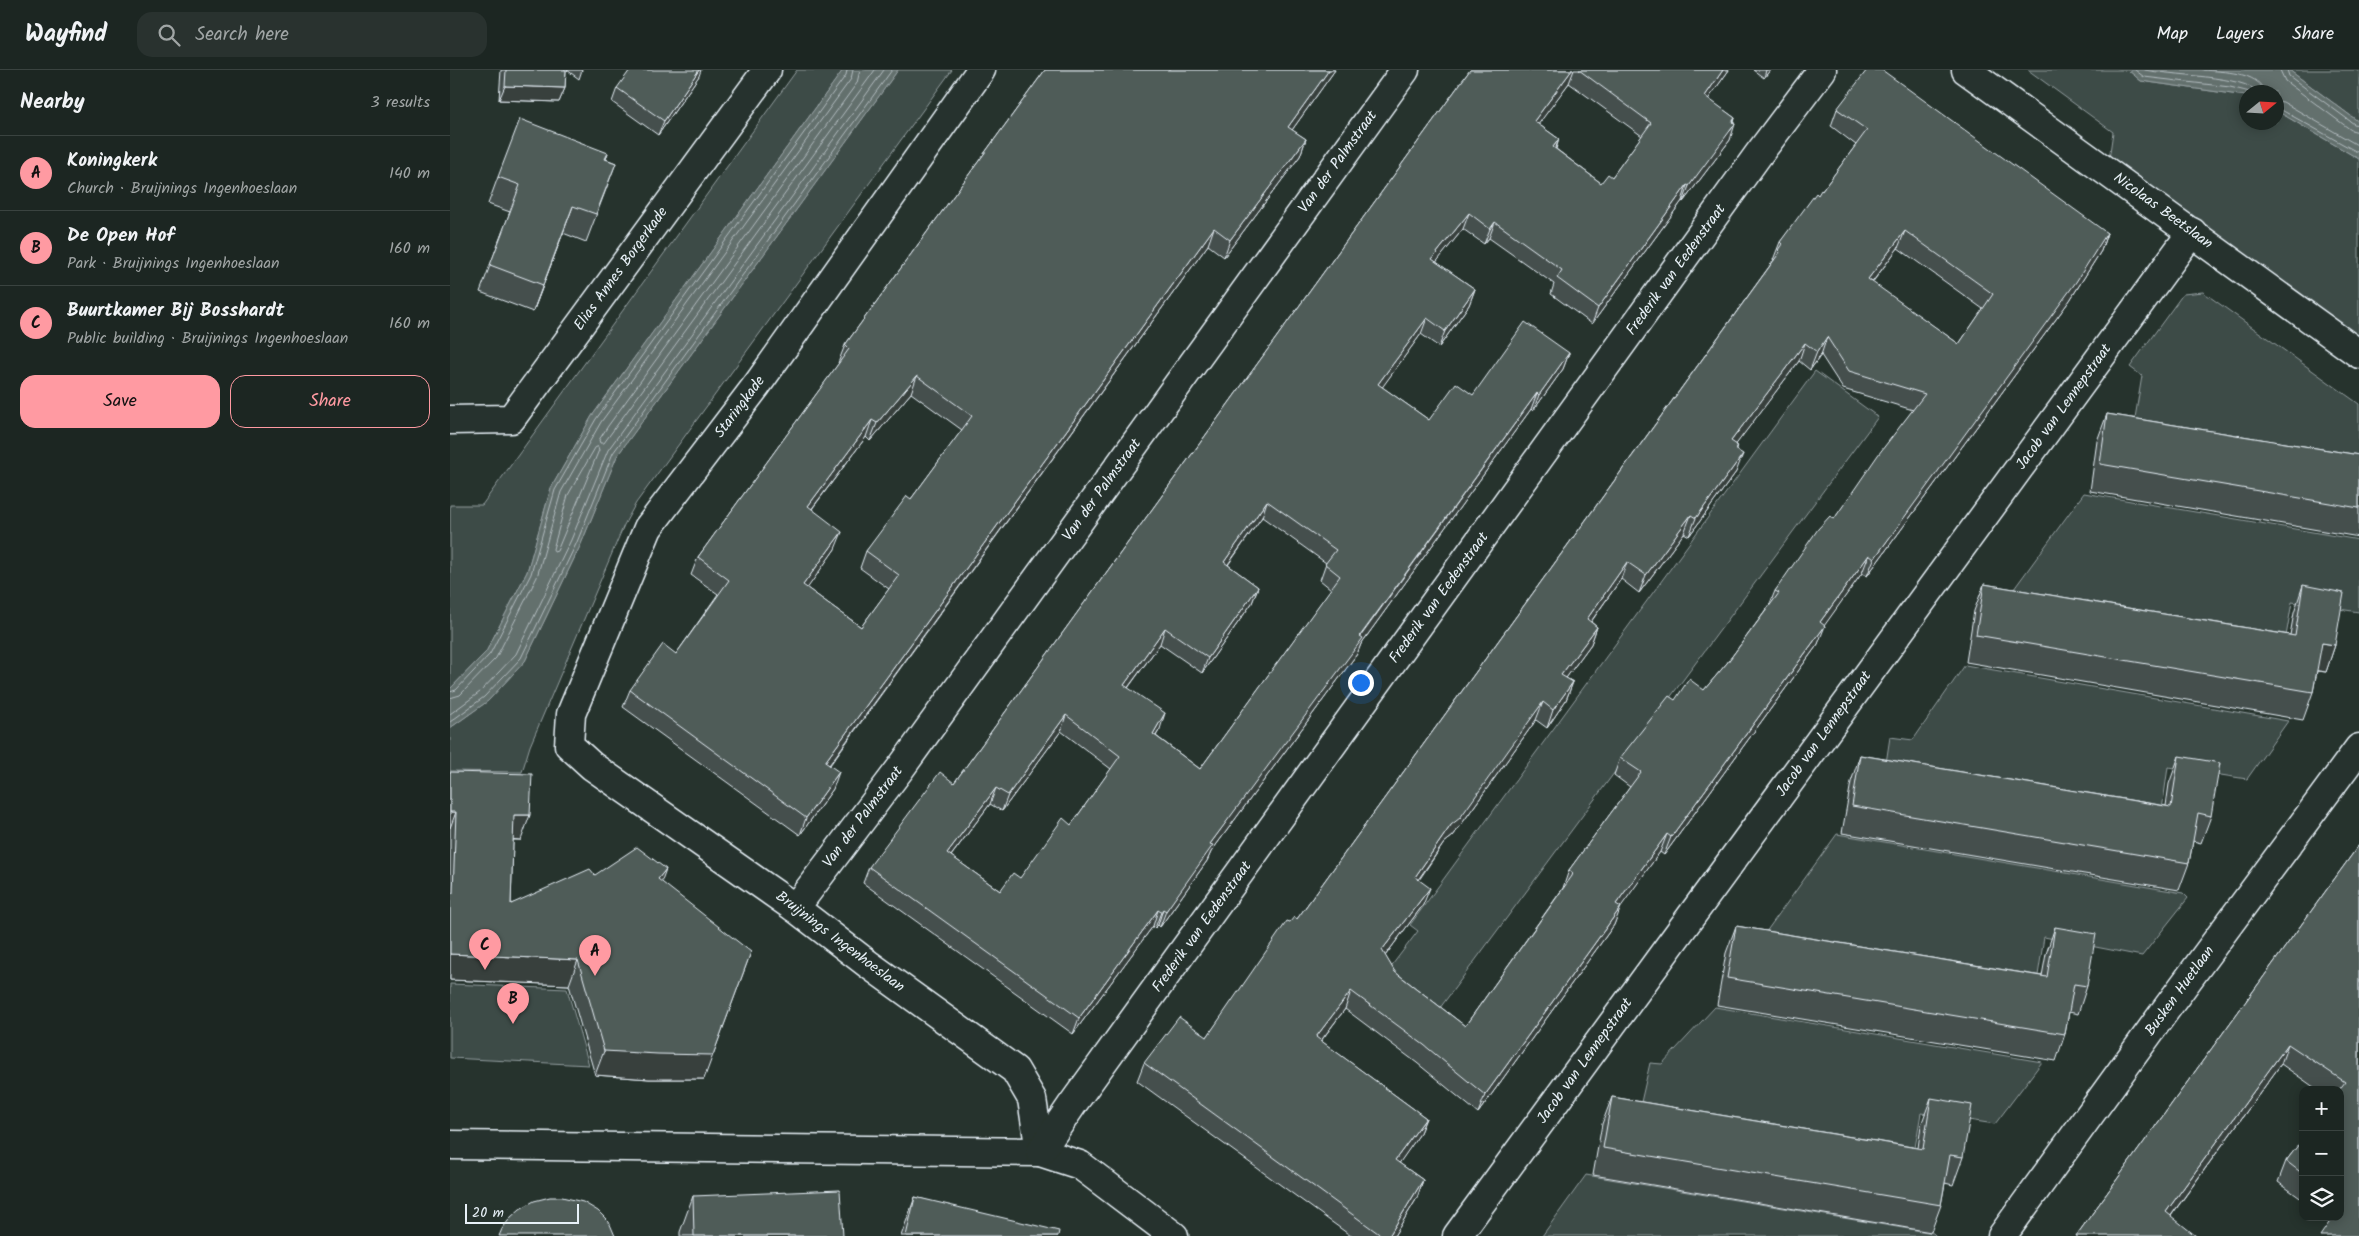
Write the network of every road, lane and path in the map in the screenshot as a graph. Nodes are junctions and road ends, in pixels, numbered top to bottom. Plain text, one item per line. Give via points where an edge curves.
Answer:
1 (767, 70) edge
2 (980, 70) edge
3 (1405, 70) edge
4 (1822, 70) edge
5 (1966, 70) edge
6 (2192, 232) junction
7 (2359, 354) edge
8 (450, 420) edge
9 (2359, 748) edge
10 (592, 766) joint
11 (795, 908) junction
12 (450, 1144) edge
13 (1040, 1152) junction
14 (1174, 1236) edge
15 (1457, 1236) edge
16 (2002, 1236) edge

1 - 8 street, Elias Annes Borgerkade via 511,419
2 - 10 street, Staringkade via 758,385 648,528 571,714 569,745
3 - 11 street, Van der Palmstraat via 906,761
4 - 13 street, Frederik van Eedenstraat
5 - 6 street, Nicolaas Beetslaan
6 - 7 street, Nicolaas Beetslaan
6 - 15 street, Jacob van Lennepstraat
9 - 16 street, Busken Huetlaan
10 - 11 street, Bruijnings Ingenhoeslaan
11 - 13 street, Bruijnings Ingenhoeslaan via 1015,1070 1032,1099
12 - 13 street
13 - 14 street via 1080,1166

